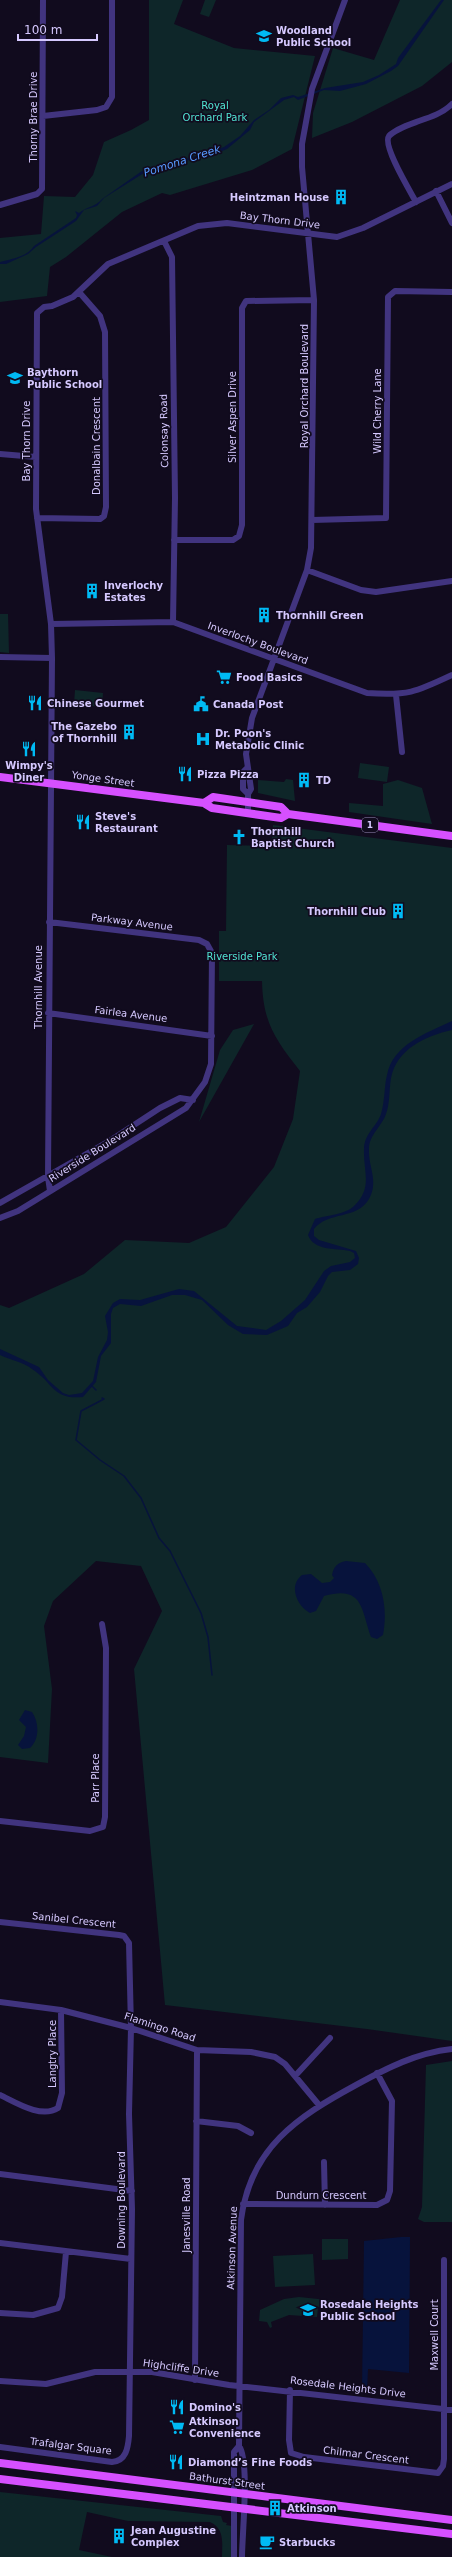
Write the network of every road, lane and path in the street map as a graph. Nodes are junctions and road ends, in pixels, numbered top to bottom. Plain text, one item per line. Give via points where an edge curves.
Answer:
1 (43, 0) edge
2 (112, 0) edge
3 (344, 0) edge
4 (452, 104) edge
5 (42, 116) junction
6 (452, 184) edge
7 (436, 192) junction
8 (416, 202) junction
9 (0, 206) edge
10 (452, 223) edge
11 (308, 234) junction
12 (164, 241) junction
13 (79, 292) junction
14 (452, 292) edge
15 (314, 300) junction
16 (0, 454) edge
17 (36, 457) junction
18 (37, 518) junction
19 (312, 520) junction
20 (174, 540) junction
21 (307, 570) junction
22 (452, 581) edge
23 (173, 622) junction
24 (51, 624) junction
25 (0, 657) edge
26 (52, 658) junction
27 (274, 659) junction
28 (452, 675) edge
29 (396, 695) junction
30 (402, 752) dead end
31 (0, 777) edge
32 (50, 782) junction
33 (248, 798) junction
34 (204, 803) junction
35 (272, 805) junction
36 (248, 813) junction
37 (288, 814) junction
38 (271, 817) junction
39 (452, 836) edge
40 (49, 922) junction
41 (210, 948) joint
42 (48, 1013) junction
43 (212, 1036) junction
44 (192, 1100) junction
45 (48, 1177) junction
46 (50, 1191) junction
47 (0, 1203) edge
48 (0, 1218) edge
49 (102, 1624) dead end
50 (0, 1821) edge
51 (0, 1922) edge
52 (0, 2002) edge
53 (61, 2010) junction
54 (131, 2028) junction
55 (330, 2038) dead end
56 (197, 2050) junction
57 (452, 2050) edge
58 (377, 2074) junction
59 (295, 2076) junction
60 (0, 2095) edge
61 (319, 2105) junction
62 (196, 2121) junction
63 (251, 2133) dead end
64 (324, 2162) dead end
65 (0, 2174) edge
66 (132, 2191) junction
67 (243, 2204) junction
68 (326, 2205) junction
69 (0, 2243) edge
70 (66, 2252) junction
71 (131, 2259) junction
72 (444, 2260) dead end
73 (0, 2313) edge
74 (131, 2372) junction
75 (195, 2380) junction
76 (0, 2381) edge
77 (241, 2386) junction
78 (290, 2390) junction
79 (444, 2409) junction
80 (452, 2410) edge
81 (239, 2446) junction
82 (0, 2447) edge
83 (0, 2463) edge
84 (0, 2479) edge
85 (235, 2492) junction
86 (244, 2494) junction
87 (235, 2508) junction
88 (244, 2509) junction
89 (452, 2520) edge
90 (452, 2534) edge
91 (234, 2557) edge
92 (242, 2557) edge

1 - 5 street, Thorny Brae Drive
2 - 5 street via 112,97 108,104 96,110
3 - 11 street, Royal Orchard Boulevard via 312,88 305,122 302,167
4 - 8 street via 433,116 393,133 388,138 392,157
5 - 9 street, Thorny Brae Drive via 42,189 37,194
6 - 7 street, Bay Thorn Drive
7 - 8 street, Bay Thorn Drive
7 - 10 street
8 - 11 street, Bay Thorn Drive via 349,234 337,237
11 - 12 street, Bay Thorn Drive via 218,224 198,226
11 - 15 street, Royal Orchard Boulevard
12 - 13 street, Bay Thorn Drive via 108,264
12 - 20 street, Colonsay Road via 172,257
13 - 17 street, Bay Thorn Drive via 61,303 44,307 37,313
13 - 18 street, Donalbain Crescent via 100,316 105,332 106,506 104,516 100,519
14 - 19 street, Wild Cherry Lane via 395,291 388,297 386,518
15 - 19 street, Royal Orchard Boulevard
15 - 20 street, Silver Aspen Drive via 246,301 242,308 242,525 239,536 233,540
16 - 17 street
17 - 18 street, Bay Thorn Drive
18 - 24 street, Bay Thorn Drive
19 - 21 street, Royal Orchard Boulevard
20 - 23 street, Colonsay Road
21 - 22 street via 361,590 376,592
21 - 27 street, Royal Orchard Boulevard
23 - 24 street, Inverlochy Boulevard
23 - 27 street, Inverlochy Boulevard
24 - 26 street, Bay Thorn Drive
25 - 26 street
26 - 32 street, Bay Thorn Drive
27 - 29 street, Inverlochy Boulevard via 367,693
27 - 33 street, Royal Orchard Boulevard via 252,718 247,742 247,768 243,772 243,789
28 - 29 street, Inverlochy Boulevard via 418,692
29 - 30 street
31 - 32 main road, Yonge Street / 1
32 - 34 main road, Yonge Street / 1
32 - 40 street, Thornhill Avenue
33 - 34 main road, Yonge Street / 1 via 213,798
33 - 35 main road, Yonge Street / 1
33 - 36 street, Royal Orchard Boulevard
34 - 36 main road, Yonge Street / 1 via 212,808
35 - 37 main road, Yonge Street / 1 via 281,806
35 - 38 main road
36 - 38 main road, Yonge Street / 1
37 - 38 main road, Yonge Street / 1 via 281,818
37 - 39 main road, Yonge Street / 1
40 - 41 street, Parkway Avenue via 199,940
40 - 42 street, Thornhill Avenue
41 - 43 street, Riverside Boulevard
42 - 43 street, Fairlea Avenue
42 - 45 street, Thornhill Avenue
43 - 44 street, Riverside Boulevard via 210,1069 205,1082
44 - 45 street, Riverside Boulevard via 180,1098 160,1108
44 - 46 street, Riverside Boulevard via 186,1108
45 - 46 street, Thornhill Avenue
45 - 47 street, Riverside Boulevard
46 - 48 street, Riverside Boulevard via 18,1211
49 - 50 street, Parr Place via 106,1648 103,1827 90,1831
51 - 54 street, Sanibel Crescent via 124,1936 130,1948
52 - 53 street, Flamingo Road
53 - 54 street, Flamingo Road
53 - 60 street, Langtry Place via 62,2093 58,2108 50,2111 34,2110
54 - 56 street, Flamingo Road
54 - 66 street, Downing Boulevard via 129,2114
55 - 59 street
56 - 59 street, Flamingo Road via 251,2052 275,2057
56 - 62 street, Janesville Road
57 - 58 street, Atkinson Avenue via 414,2056
58 - 61 street, Atkinson Avenue
58 - 68 street, Dundurn Crescent via 392,2101 390,2195 387,2200 377,2205
59 - 61 street, Flamingo Road
61 - 67 street, Atkinson Avenue via 283,2132 269,2148 257,2166
62 - 63 street via 238,2126
62 - 75 street, Janesville Road
64 - 68 street
65 - 66 street
66 - 71 street, Downing Boulevard
67 - 68 street, Dundurn Crescent
67 - 77 street, Atkinson Avenue
69 - 70 street
70 - 71 street
70 - 73 street via 62,2297 58,2308 33,2315
71 - 74 street, Downing Boulevard
72 - 79 street, Maxwell Court
74 - 75 street, Highcliffe Drive via 152,2372
74 - 76 street, Highcliffe Drive via 95,2372 46,2384
74 - 82 street, Trafalgar Square via 129,2436 122,2460 112,2462
75 - 77 street, Highcliffe Drive
77 - 78 street, Rosedale Heights Drive
77 - 81 street, Atkinson Avenue
78 - 79 street, Rosedale Heights Drive
78 - 79 street, Chilmar Crescent via 291,2453 424,2472 438,2473 443,2466
79 - 80 street, Rosedale Heights Drive
81 - 85 street, Atkinson Avenue via 234,2452
81 - 86 street, Atkinson Avenue via 244,2452
83 - 85 main road, Bathurst Street
84 - 87 main road
85 - 86 main road, Bathurst Street
85 - 87 street, Atkinson Avenue
86 - 88 street, Atkinson Avenue
86 - 89 main road, Bathurst Street
87 - 88 main road
87 - 91 street, Atkinson Avenue
88 - 90 main road
88 - 92 street, Atkinson Avenue

